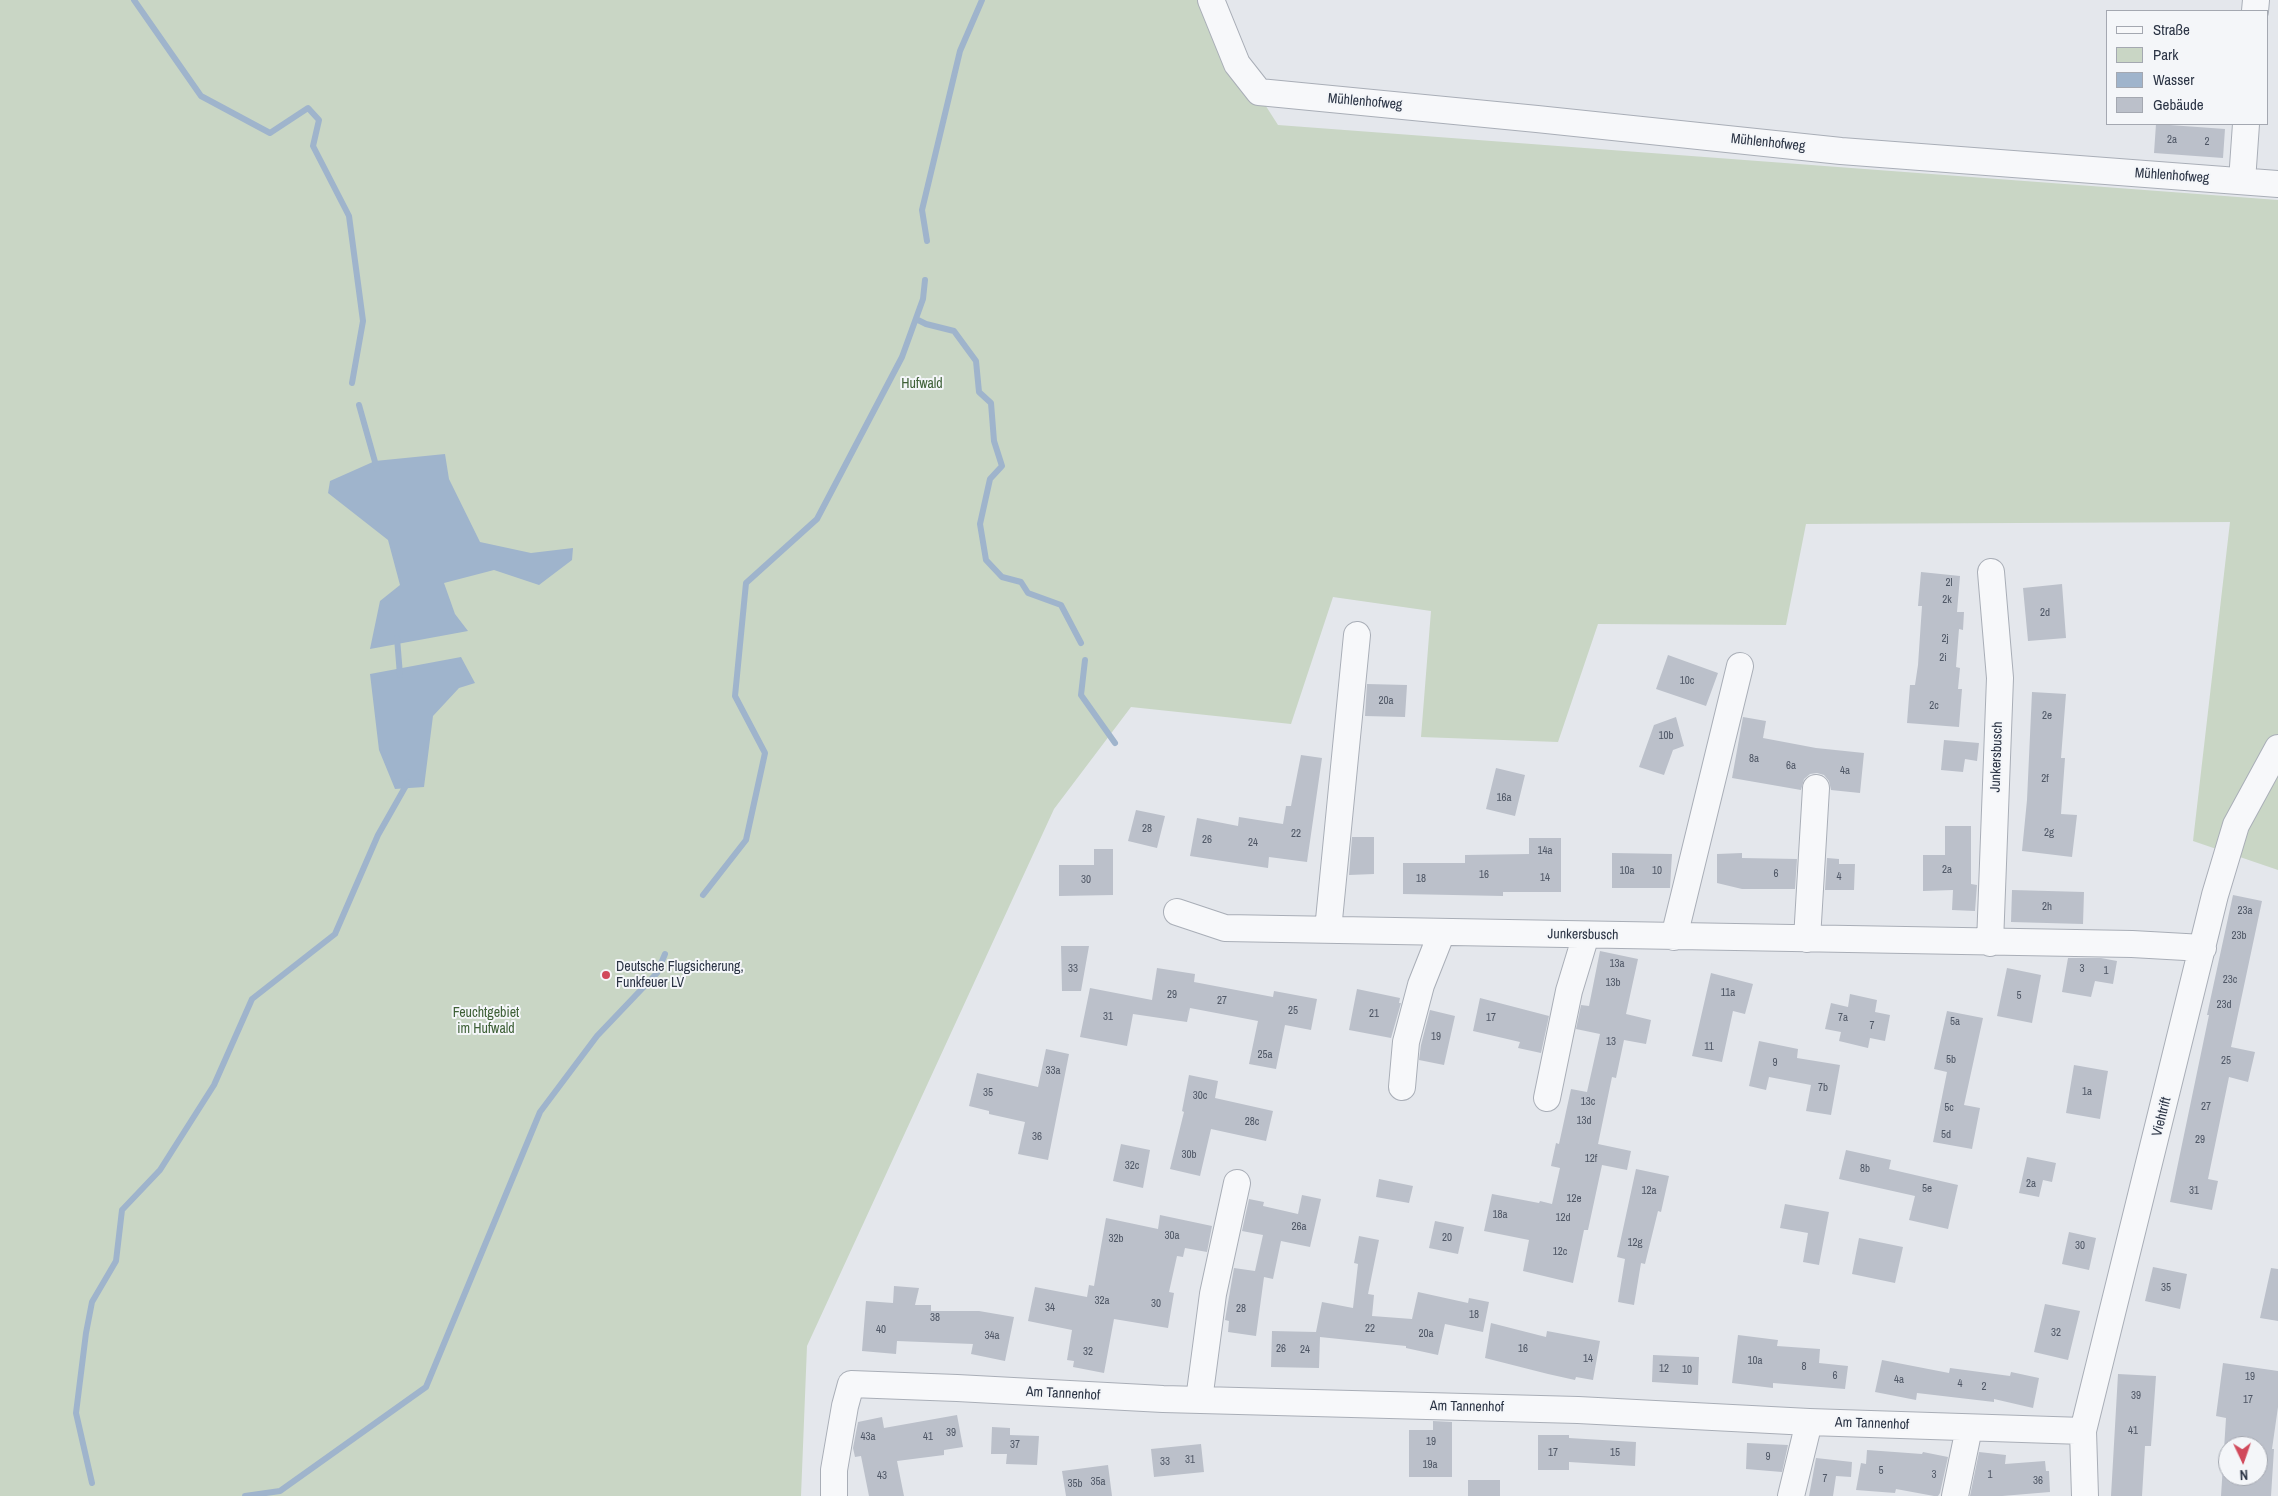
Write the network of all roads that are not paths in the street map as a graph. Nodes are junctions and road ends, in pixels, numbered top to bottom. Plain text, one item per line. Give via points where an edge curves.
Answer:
1 (1211, 0) edge
2 (2246, 125) edge
3 (2242, 181) junction
4 (2278, 184) edge
5 (1991, 572) dead end
6 (1357, 634) dead end
7 (1740, 666) dead end
8 (2278, 748) edge
9 (1816, 788) dead end
10 (1177, 912) dead end
11 (1328, 930) junction
12 (1442, 932) junction
13 (1586, 935) junction
14 (1674, 937) junction
15 (1808, 939) junction
16 (1990, 943) junction
17 (2203, 948) junction
18 (1402, 1087) dead end
19 (1547, 1098) dead end
20 (1237, 1183) dead end
21 (1199, 1400) junction
22 (1809, 1422) junction
23 (1969, 1428) junction
24 (2083, 1431) junction
25 (834, 1496) edge
26 (1791, 1496) edge
27 (1955, 1496) edge
28 (2085, 1496) edge

1 - 3 street, Mühlenhofweg via 1237,64 1259,92 1841,151
2 - 3 street
3 - 4 street, Mühlenhofweg
5 - 16 street, Junkersbusch via 2000,678
6 - 11 street
7 - 14 street
8 - 17 street, Viehtrift via 2236,825
9 - 15 street
10 - 11 street, Junkersbusch via 1225,928
11 - 12 street, Junkersbusch
12 - 13 street, Junkersbusch
12 - 18 street via 1421,985 1406,1042
13 - 14 street, Junkersbusch
13 - 19 street via 1569,991
14 - 15 street, Junkersbusch
15 - 16 street, Junkersbusch
16 - 17 street, Junkersbusch
17 - 24 street, Viehtrift
20 - 21 street via 1213,1294
21 - 22 street, Am Tannenhof via 1578,1410
21 - 25 street, Am Tannenhof via 848,1395 834,1470
22 - 23 street, Am Tannenhof
22 - 26 street
23 - 24 street, Am Tannenhof
23 - 27 street
24 - 28 street, Viehtrift

